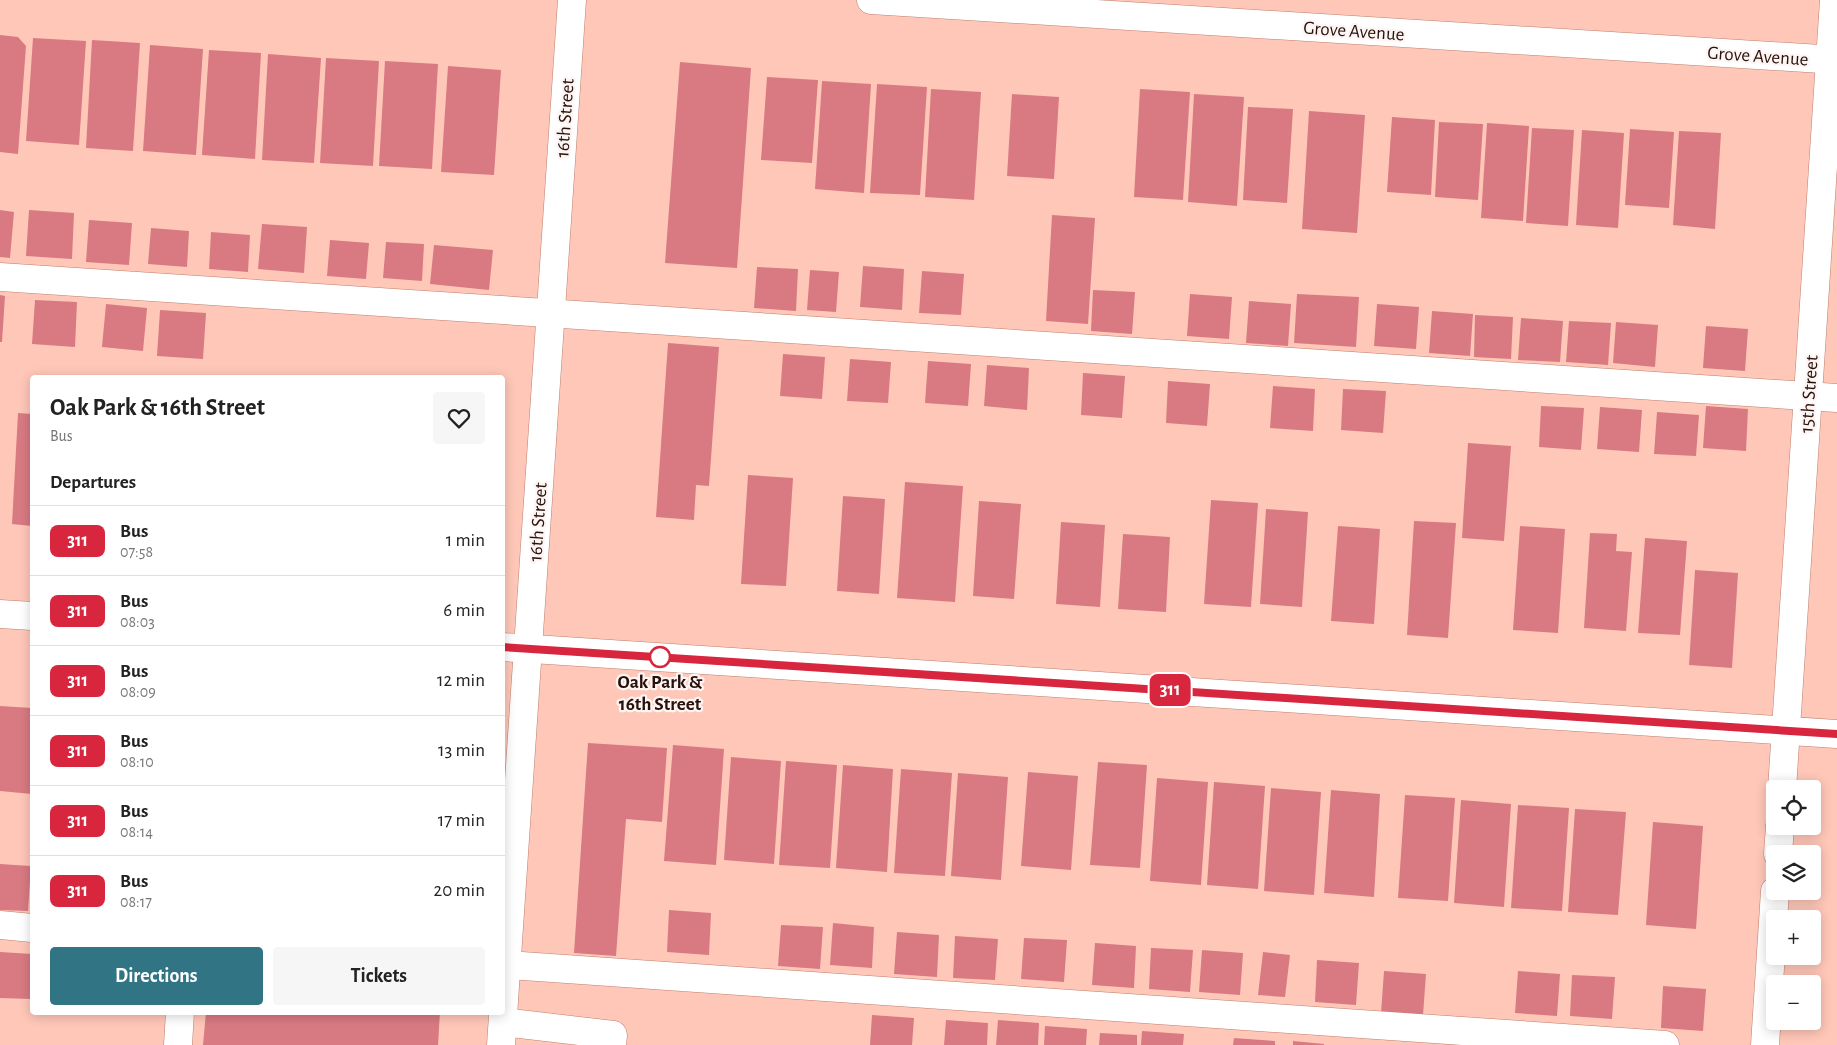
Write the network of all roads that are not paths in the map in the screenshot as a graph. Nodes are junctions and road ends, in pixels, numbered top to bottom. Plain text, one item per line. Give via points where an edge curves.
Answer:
1 (572, 0) edge
2 (870, 0) edge
3 (1834, 0) edge
4 (1834, 60) edge
5 (0, 277) edge
6 (551, 313) junction
7 (1808, 396) junction
8 (1837, 398) edge
9 (0, 614) edge
10 (30, 616) edge
11 (515, 647) edge
12 (1786, 731) junction
13 (1837, 734) edge
14 (1783, 780) edge
15 (1774, 900) edge
16 (0, 926) edge
17 (30, 928) edge
18 (507, 965) junction
19 (505, 993) edge
20 (180, 1015) edge
21 (503, 1015) edge
22 (502, 1034) edge
23 (178, 1045) edge
24 (612, 1045) edge
25 (1664, 1045) edge
26 (1765, 1045) edge

1 - 6 street, 16th Street
2 - 4 street, Grove Avenue
3 - 4 street, 15th Street
4 - 7 street, 15th Street
5 - 6 street
6 - 7 street
6 - 11 street, 16th Street
7 - 8 street
7 - 12 street, 15th Street
9 - 10 street
11 - 12 street
11 - 18 street, 16th Street
12 - 13 street
12 - 14 street, 15th Street
15 - 26 street
16 - 17 street
18 - 19 street, 16th Street
18 - 25 street
20 - 23 street
21 - 22 street, 16th Street
22 - 24 street via 613,1036

